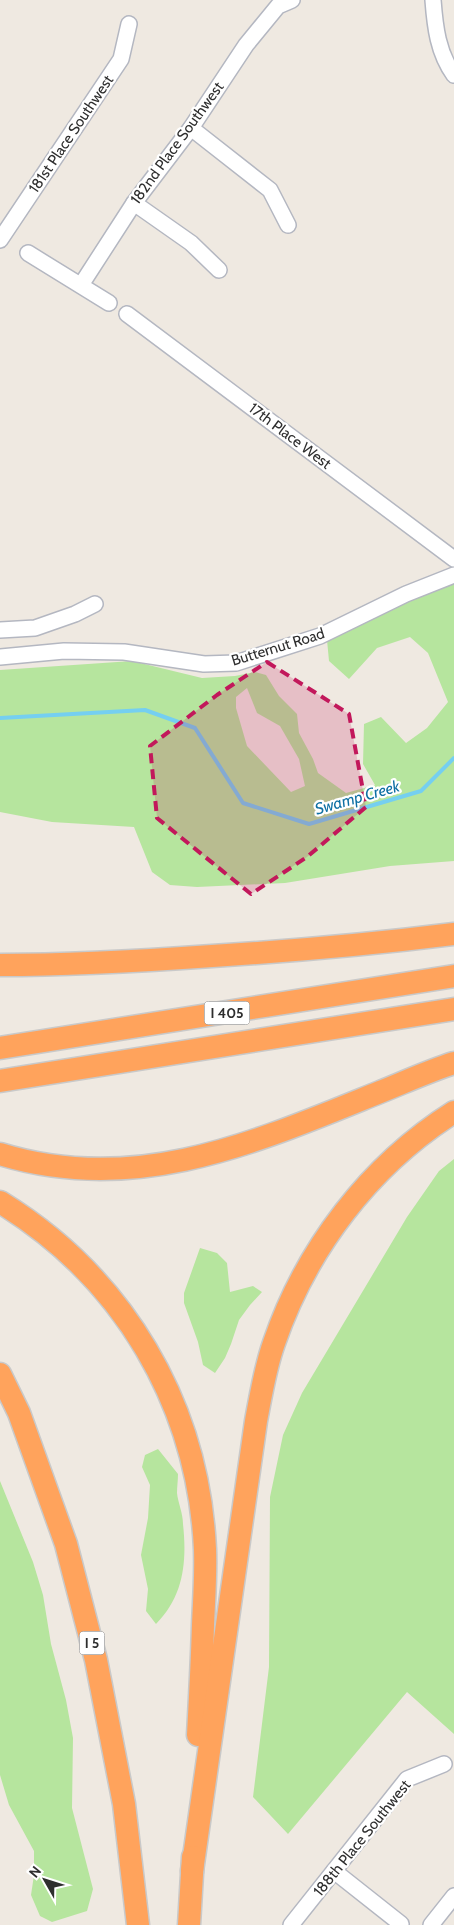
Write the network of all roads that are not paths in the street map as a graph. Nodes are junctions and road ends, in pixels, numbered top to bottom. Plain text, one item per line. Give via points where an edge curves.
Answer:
1 (433, 0) edge
2 (285, 3) edge
3 (129, 24) dead end
4 (454, 75) edge
5 (191, 128) junction
6 (134, 203) junction
7 (288, 225) dead end
8 (0, 240) edge
9 (28, 253) dead end
10 (219, 270) dead end
11 (81, 284) junction
12 (109, 303) dead end
13 (127, 314) dead end
14 (454, 559) edge
15 (454, 575) edge
16 (95, 604) dead end
17 (0, 630) edge
18 (0, 657) edge
19 (454, 934) edge
20 (0, 965) edge
21 (454, 976) edge
22 (454, 1010) edge
23 (0, 1048) edge
24 (454, 1063) edge
25 (0, 1081) edge
26 (454, 1112) edge
27 (0, 1154) edge
28 (0, 1202) edge
29 (0, 1374) edge
30 (444, 1764) dead end
31 (192, 1871) junction
32 (334, 1871) junction
33 (454, 1896) edge
34 (401, 1924) edge
35 (138, 1925) edge
36 (189, 1925) edge
37 (291, 1925) edge
38 (431, 1925) edge

1 - 4 street via 437,37
2 - 5 street, 182nd Place Southwest via 246,45
3 - 8 street, 181st Place Southwest via 121,59
5 - 6 street, 182nd Place Southwest
5 - 7 street via 270,190
6 - 10 street via 191,243
6 - 11 street, 182nd Place Southwest
9 - 11 street
11 - 12 street
13 - 14 street, 17th Place West
15 - 18 street, Butternut Road via 406,594 320,636 236,664 204,664 124,652 64,651
16 - 17 street via 35,628
19 - 20 highway via 336,948
21 - 23 highway, I 405
22 - 25 highway, I 405
24 - 27 highway via 254,1141 202,1157 165,1164 91,1170 24,1161
26 - 31 highway via 392,1159 345,1212 306,1269 274,1343 256,1421
28 - 31 highway via 73,1256 121,1311 163,1378 187,1444 196,1480 205,1550
29 - 35 highway, I 5 via 19,1413 66,1544 93,1650 124,1804
30 - 32 street, 188th Place Southwest via 407,1778
31 - 36 highway
32 - 34 street
32 - 37 street, 188th Place Southwest
33 - 38 street

